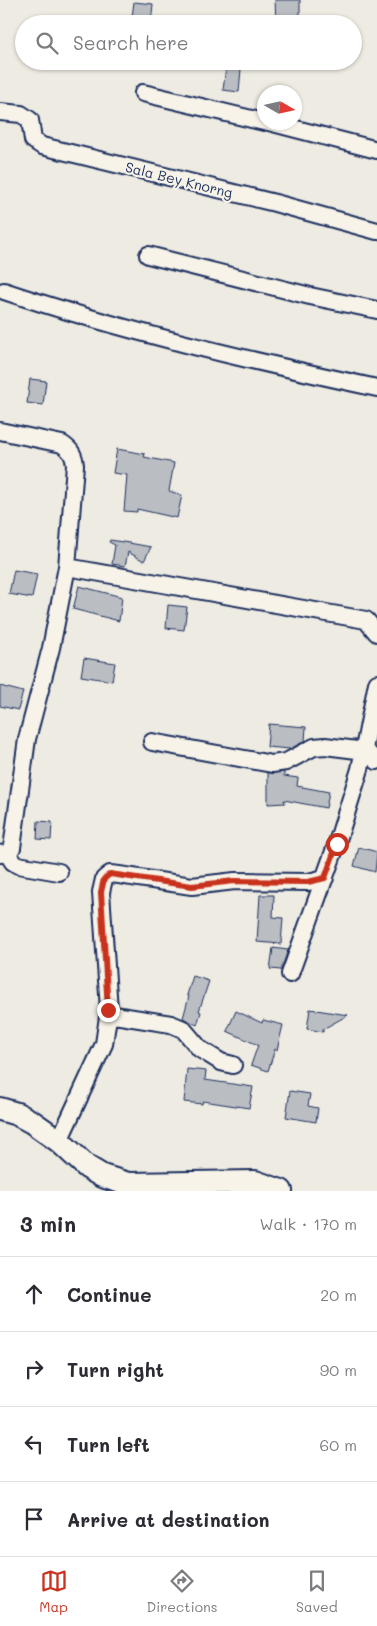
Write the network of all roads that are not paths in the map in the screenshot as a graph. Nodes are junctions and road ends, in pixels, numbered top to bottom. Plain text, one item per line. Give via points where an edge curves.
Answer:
1 (143, 93) dead end
2 (0, 112) edge
3 (257, 120) edge
4 (300, 130) edge
5 (377, 150) edge
6 (377, 231) edge
7 (148, 255) dead end
8 (4, 291) dead end
9 (377, 310) edge
10 (377, 388) edge
11 (0, 431) edge
12 (67, 567) junction
13 (377, 633) edge
14 (377, 683) edge
15 (152, 742) dead end
16 (371, 756) edge
17 (4, 854) edge
18 (59, 872) dead end
19 (325, 878) junction
20 (290, 974) dead end
21 (108, 1014) junction
22 (233, 1065) dead end
23 (0, 1109) edge
24 (59, 1141) junction
25 (281, 1191) edge

1 - 3 street
2 - 6 street, Sala Bey Knorng via 21,114 30,120 33,140 42,146
4 - 5 street
7 - 9 street
8 - 10 street via 65,312 214,352
11 - 12 street via 62,444 70,448 74,456
12 - 13 street via 366,620
12 - 17 street via 51,648 27,739 12,848
14 - 16 street via 372,703
15 - 16 street via 272,764 295,759 314,747 325,746
16 - 19 street
17 - 18 street via 18,866
19 - 20 street
19 - 21 street via 308,882 234,881 192,886 110,874 104,879 101,892
21 - 22 street via 171,1024 183,1029 200,1049 221,1062
21 - 24 street via 104,1044
23 - 24 street via 17,1114
24 - 25 street via 102,1176 128,1184 255,1182

